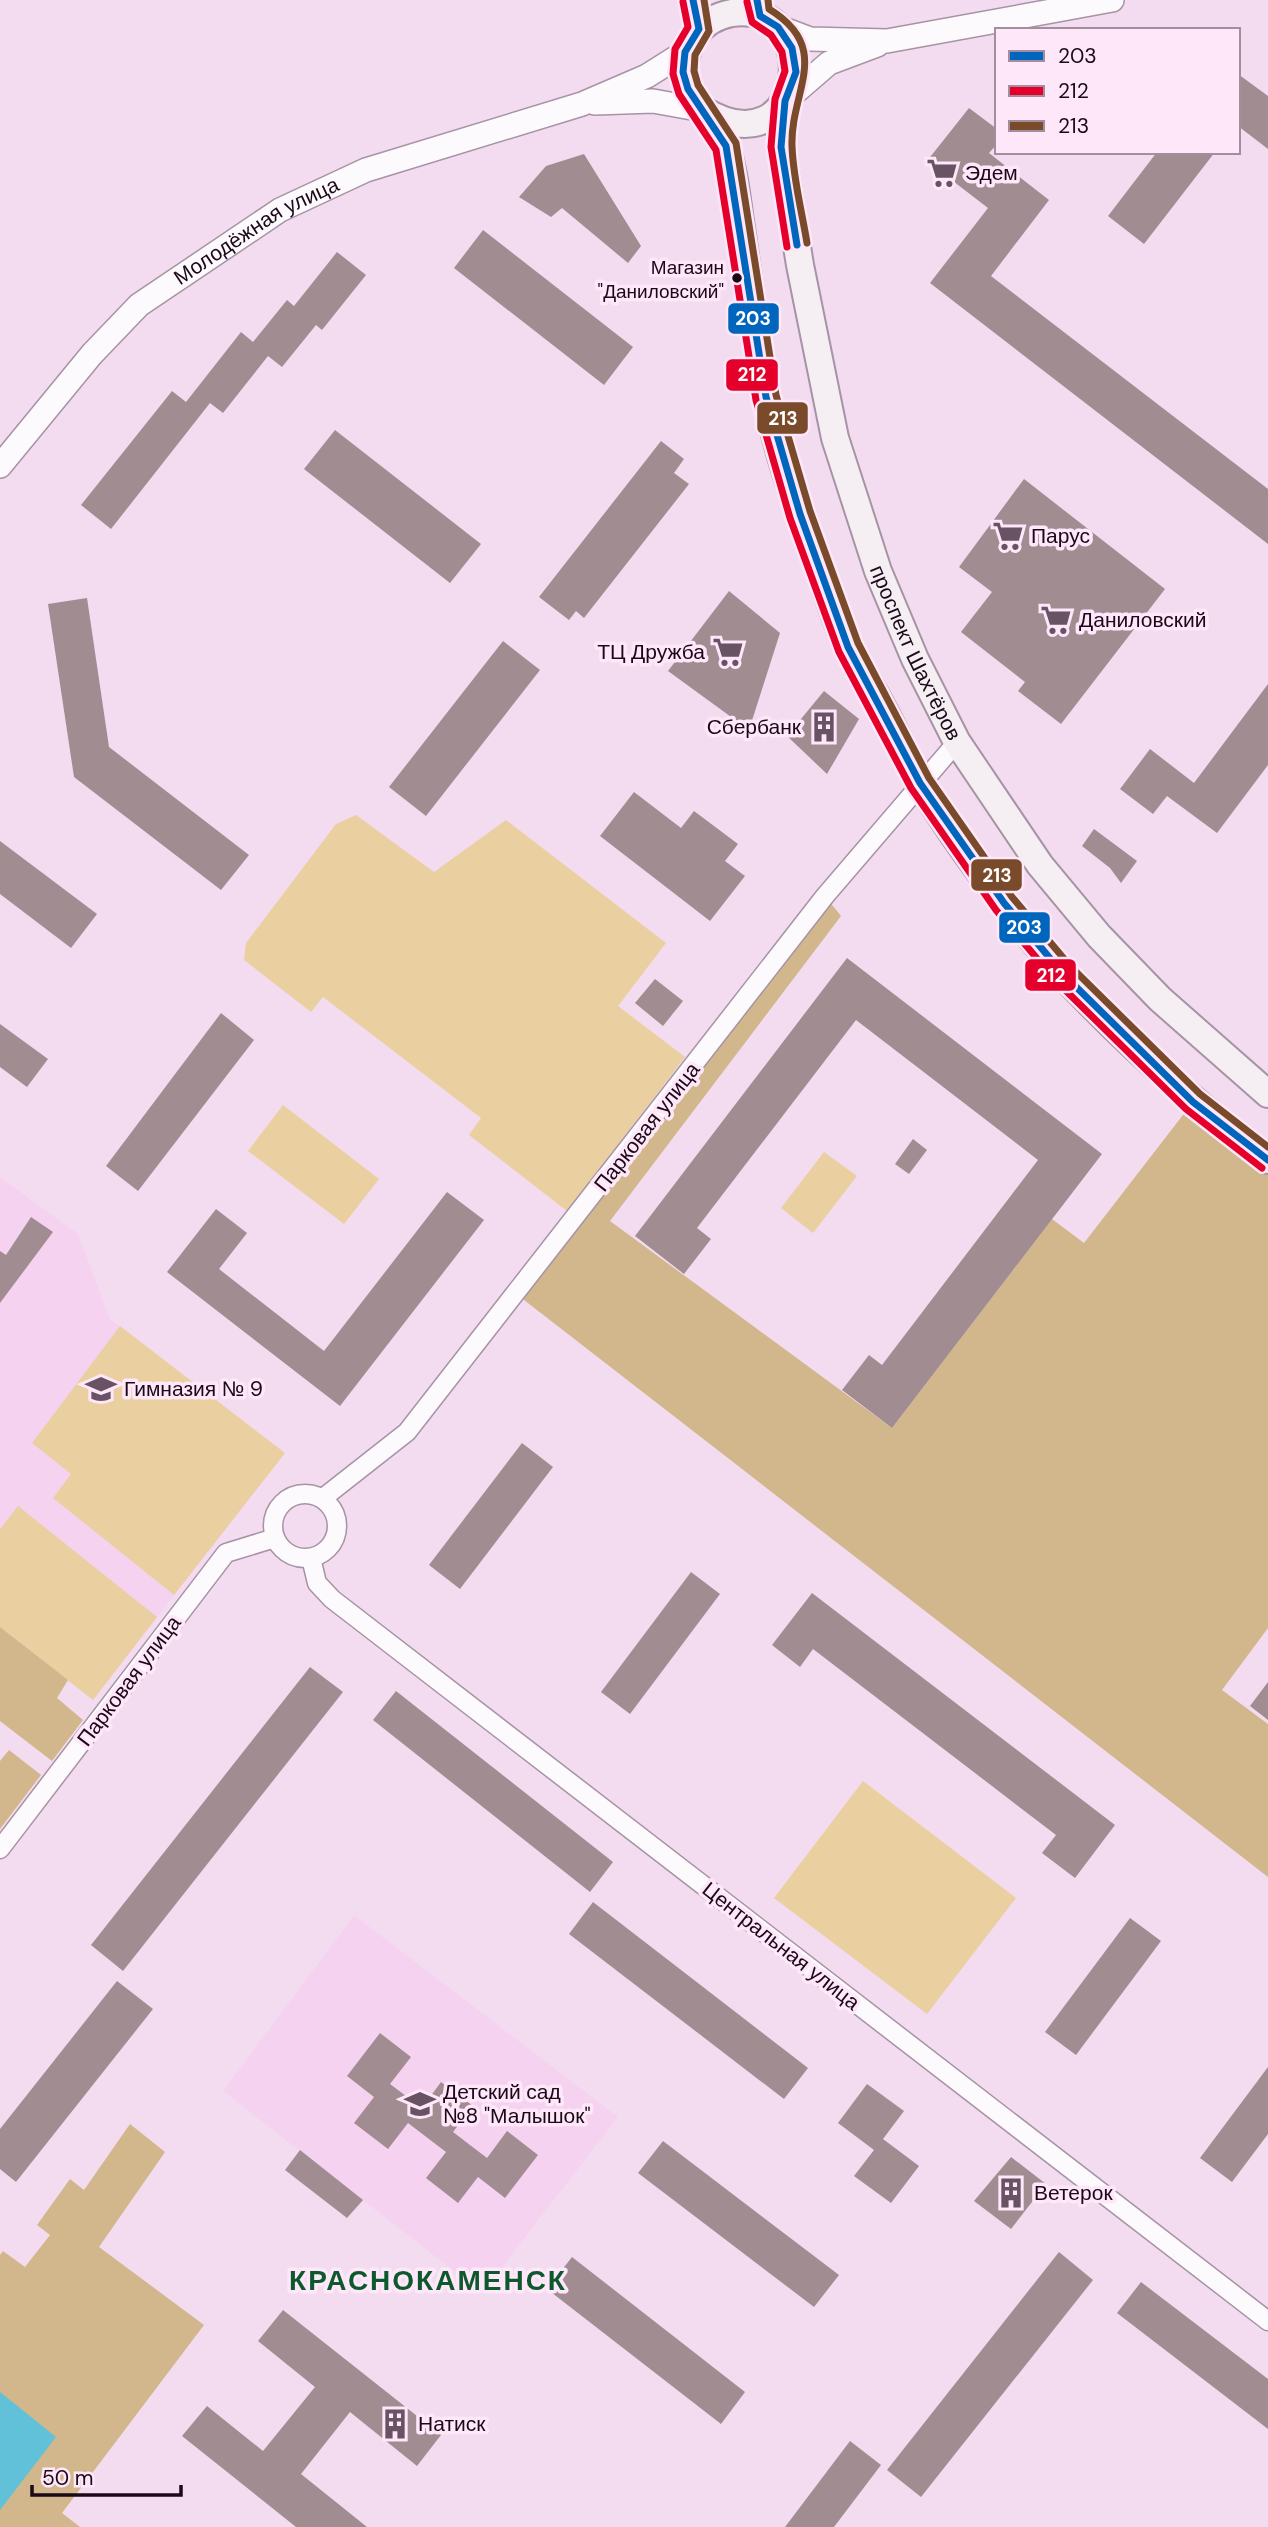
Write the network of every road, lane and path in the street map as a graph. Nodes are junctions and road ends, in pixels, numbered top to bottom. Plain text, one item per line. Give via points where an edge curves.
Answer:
1 (693, 0) edge
2 (1112, 0) edge
3 (765, 14) edge
4 (699, 29) junction
5 (887, 41) junction
6 (685, 52) junction
7 (785, 101) junction
8 (582, 104) junction
9 (703, 110) junction
10 (0, 466) edge
11 (957, 742) junction
12 (920, 783) junction
13 (1268, 1094) edge
14 (1268, 1160) edge
15 (324, 1498) junction
16 (275, 1538) junction
17 (311, 1558) junction
18 (0, 1849) edge
19 (1268, 2321) edge

1 - 4 main road
2 - 5 street
3 - 4 main road via 717,16
3 - 5 street via 810,39
3 - 7 main road via 792,48 796,72
4 - 6 main road
5 - 7 street via 829,64
6 - 8 street, Молодёжная улица via 647,76
6 - 9 main road via 683,72 688,89
7 - 9 main road via 763,118 737,124
7 - 11 main road, проспект Шахтёров via 781,147 835,438 877,571
8 - 9 street, Молодёжная улица via 653,101
8 - 10 street, Молодёжная улица via 366,170 280,210 139,306 92,354
9 - 12 main road via 726,146 766,397 800,514 848,647
11 - 12 street, Парковая улица
11 - 13 main road, проспект Шахтёров via 1040,865 1099,936 1160,999
12 - 14 main road via 1004,902 1062,974 1193,1102
12 - 15 street, Парковая улица via 825,897 407,1432
15 - 16 street via 303,1493 281,1503 272,1526
15 - 17 street via 336,1516 337,1534 328,1549
16 - 17 street via 290,1554
16 - 18 street, Парковая улица via 226,1553
17 - 19 street, Центральная улица via 317,1583 341,1607

